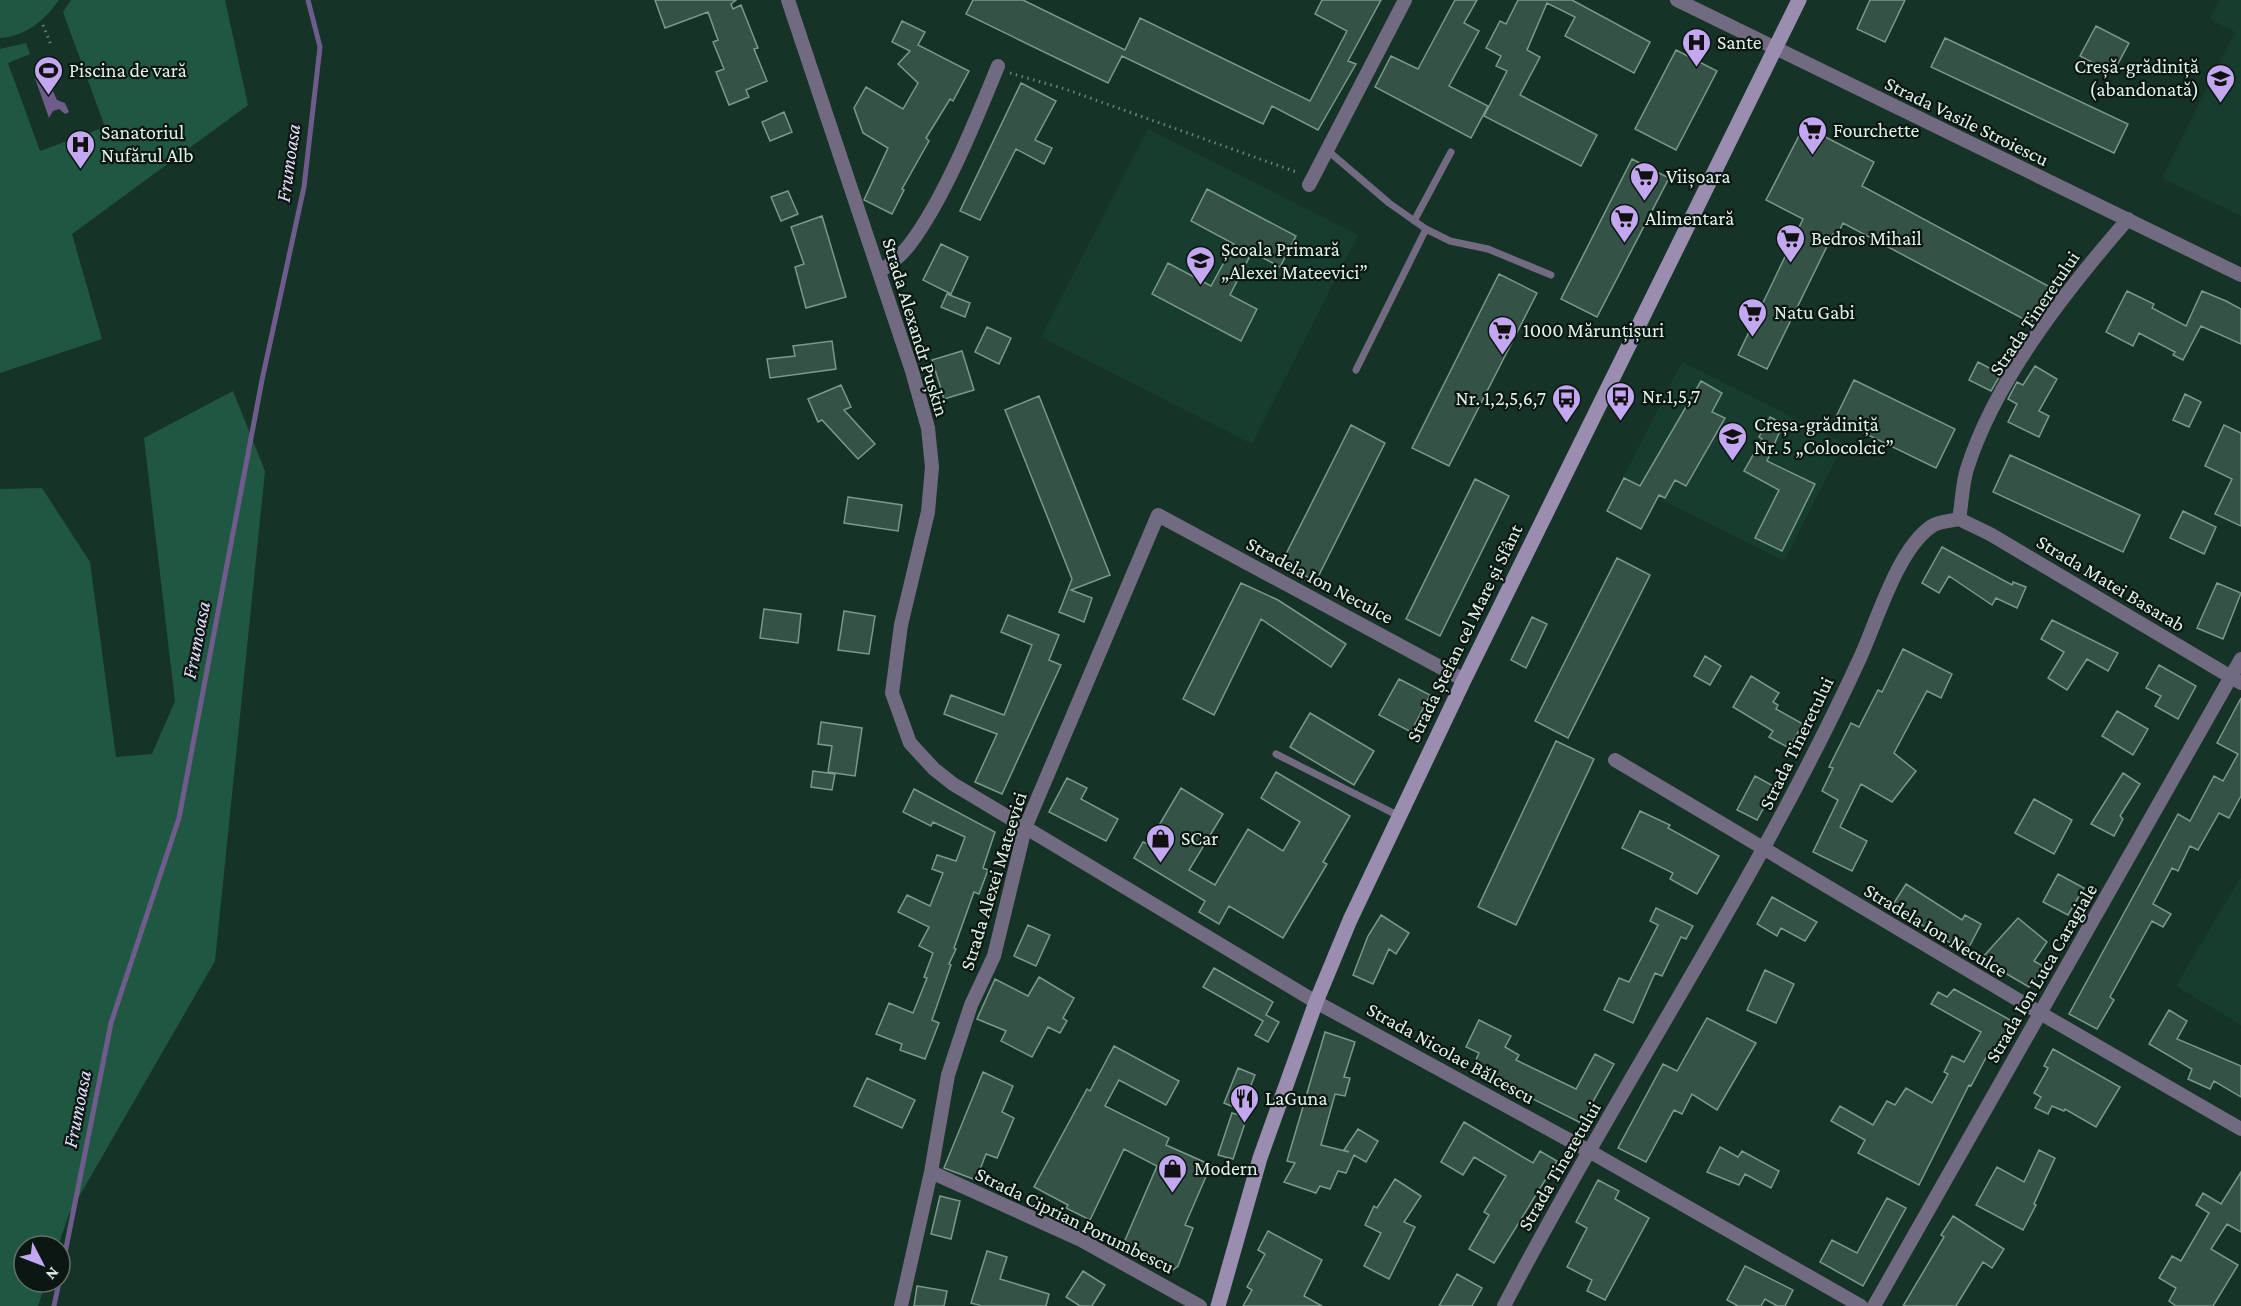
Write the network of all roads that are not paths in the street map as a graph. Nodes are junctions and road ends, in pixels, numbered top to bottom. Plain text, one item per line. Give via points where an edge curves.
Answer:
1 (788, 0) edge
2 (1405, 0) edge
3 (1677, 0) edge
4 (1799, 0) edge
5 (1775, 49) junction
6 (998, 68) road end
7 (1327, 150) junction
8 (1452, 152) dead end
9 (1311, 182) road end
10 (2128, 219) junction
11 (1414, 221) junction
12 (1425, 229) junction
13 (879, 272) junction
14 (1551, 275) dead end
15 (2241, 275) edge
16 (1356, 370) dead end
17 (1158, 515) joint
18 (1959, 519) junction
19 (2241, 659) edge
20 (1464, 680) junction
21 (2236, 680) edge
22 (1276, 754) dead end
23 (1615, 760) dead end
24 (1399, 816) junction
25 (1025, 828) junction
26 (1764, 851) junction
27 (1316, 1002) junction
28 (2040, 1013) junction
29 (2241, 1129) edge
30 (1589, 1150) junction
31 (931, 1172) junction
32 (901, 1306) edge
33 (1200, 1306) edge
34 (1218, 1306) edge
35 (1504, 1306) edge
36 (1861, 1306) edge
37 (1874, 1306) edge

1 - 13 street, Strada Alexandr Pușkin
2 - 7 street
3 - 5 street, Strada Vasile Stroiescu
4 - 5 main road, Strada Ștefan cel Mare și Sfânt
5 - 10 street, Strada Vasile Stroiescu
5 - 20 main road, Strada Ștefan cel Mare și Sfânt
6 - 13 street via 942,190 910,244
7 - 9 street
7 - 11 lane
8 - 11 lane
10 - 15 street, Strada Vasile Stroiescu
10 - 18 street, Strada Tineretului via 2080,275 2028,350 1985,423 1966,471
11 - 12 lane
12 - 14 lane
12 - 16 lane
13 - 25 street, Strada Alexandr Pușkin via 919,394 932,467 928,512 902,625 892,693 910,743 934,769
17 - 20 street, Stradela Ion Neculce
17 - 25 street, Strada Alexei Mateevici
18 - 21 street, Strada Matei Basarab
18 - 26 street, Strada Tineretului via 1933,525 1905,556 1861,657
19 - 21 street, Strada Ion Luca Caragiale
20 - 24 main road, Strada Ștefan cel Mare și Sfânt
21 - 28 street, Strada Ion Luca Caragiale
22 - 24 lane
23 - 26 street, Stradela Ion Neculce
24 - 27 main road, Strada Ștefan cel Mare și Sfânt
25 - 27 street, Strada Nicolae Bălcescu
25 - 31 street, Strada Alexei Mateevici via 994,956 971,1005 948,1075
26 - 28 street, Stradela Ion Neculce
26 - 30 street, Strada Tineretului
27 - 30 street, Strada Nicolae Bălcescu
27 - 34 main road, Strada Ștefan cel Mare și Sfânt via 1260,1158
28 - 29 street, Stradela Ion Neculce
28 - 37 street, Strada Ion Luca Caragiale
30 - 35 street, Strada Tineretului
30 - 36 street, Strada Nicolae Bălcescu
31 - 32 street, Strada Alexei Mateevici
31 - 33 street, Strada Ciprian Porumbescu via 1079,1239

